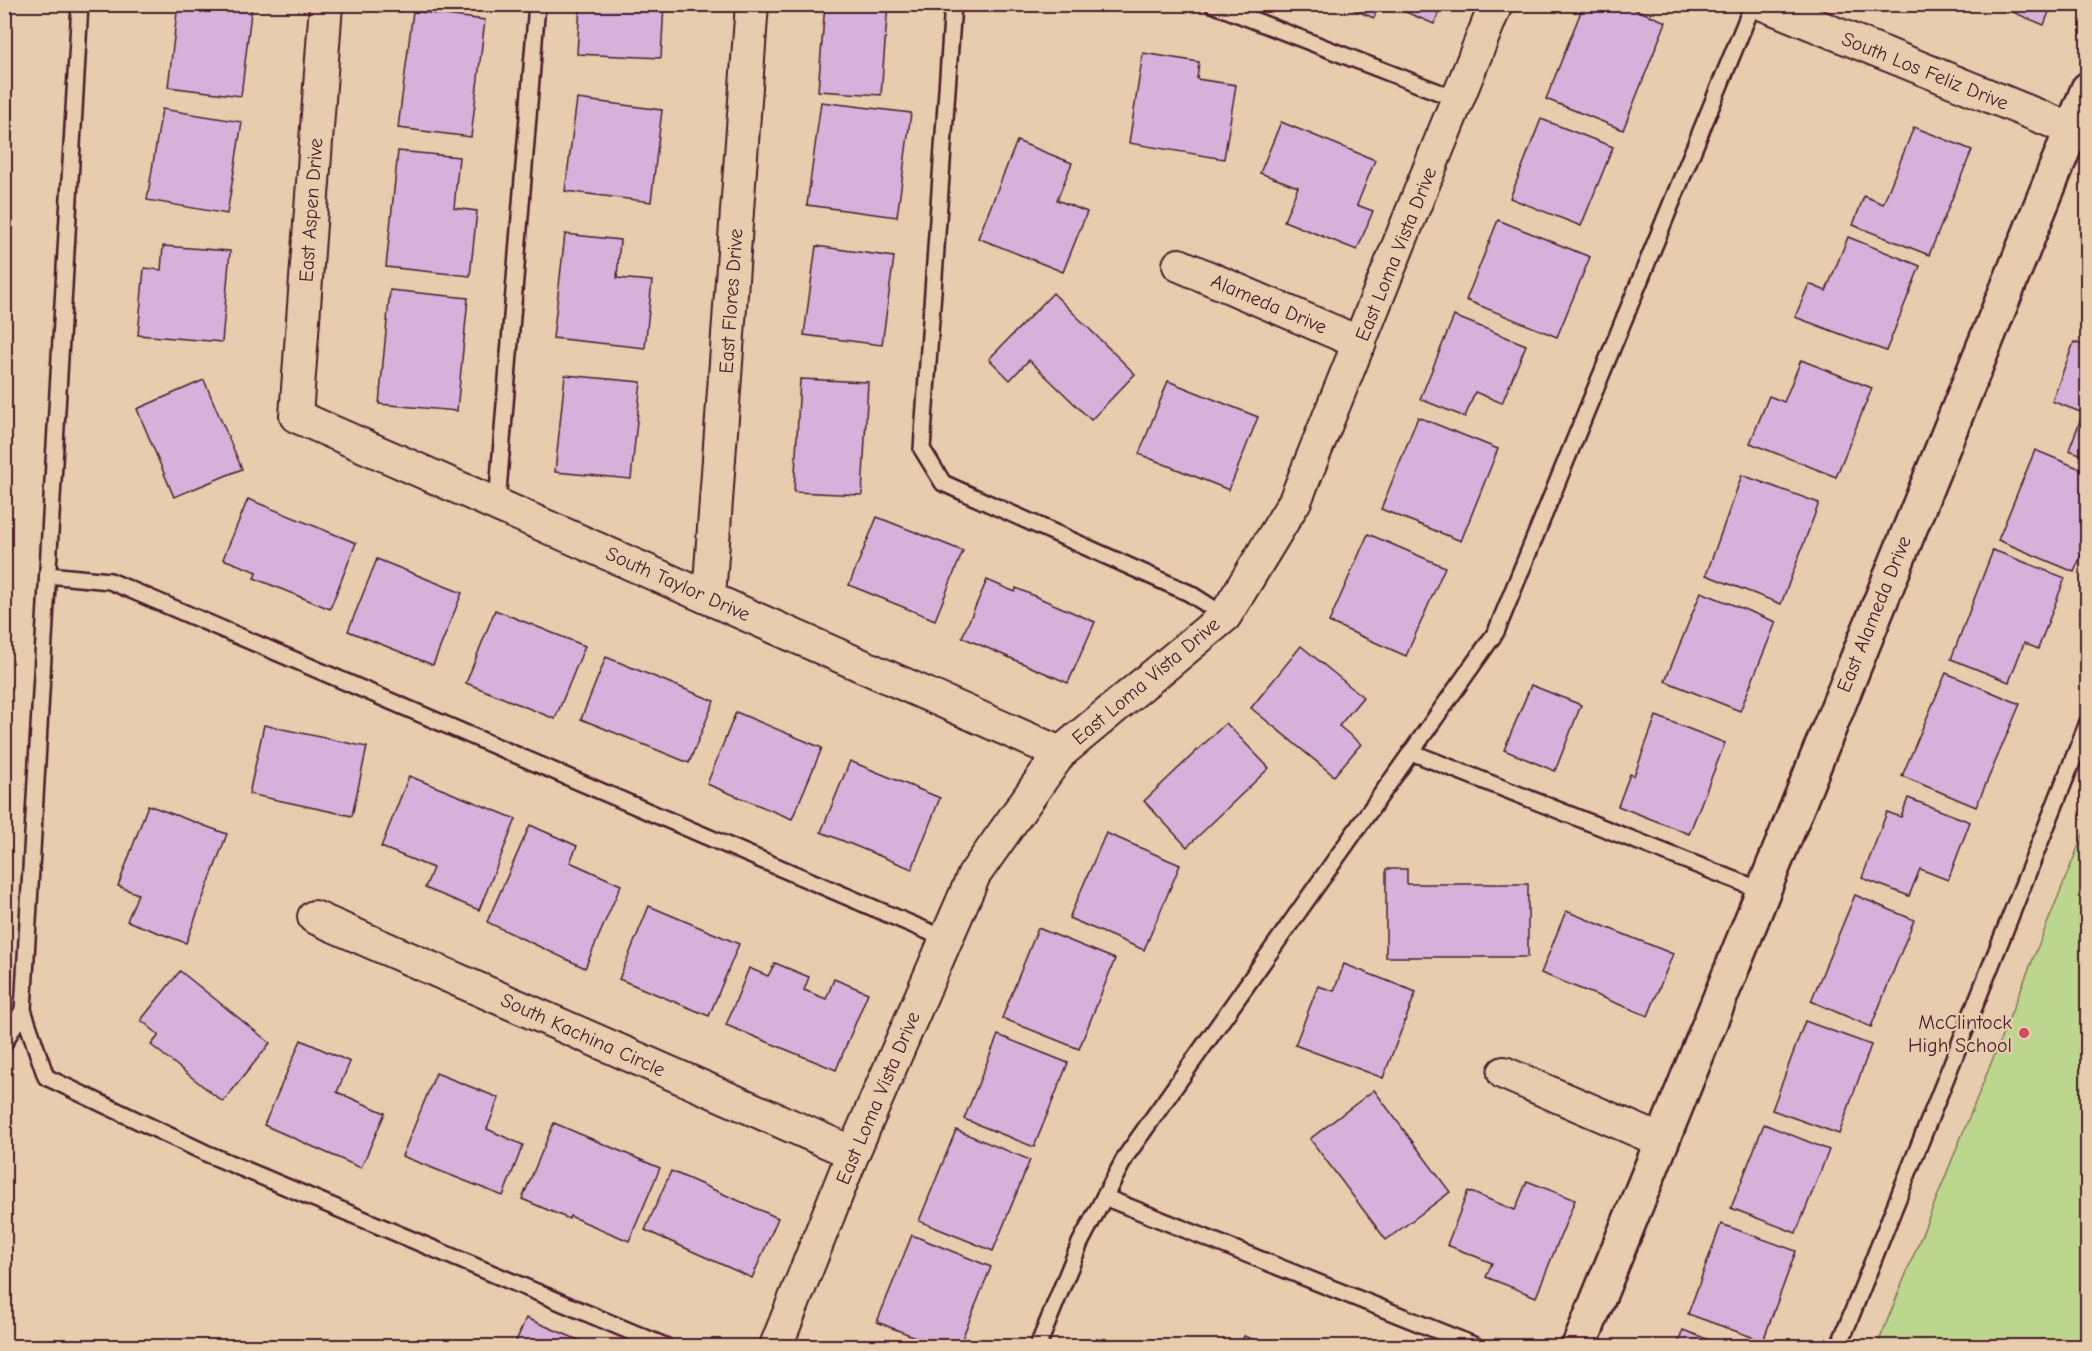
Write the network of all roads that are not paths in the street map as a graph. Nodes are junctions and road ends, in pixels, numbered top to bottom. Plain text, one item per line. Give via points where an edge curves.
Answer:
1 (80, 4) edge
2 (326, 4) edge
3 (537, 4) edge
4 (752, 4) edge
5 (953, 4) edge
6 (1212, 4) edge
7 (1497, 4) edge
8 (1753, 4) edge
9 (1764, 4) edge
10 (2088, 89) edge
11 (1459, 100) junction
12 (2079, 133) edge
13 (1179, 265) dead end
14 (1360, 343) junction
15 (296, 416) joint
16 (497, 504) junction
17 (48, 575) junction
18 (710, 597) junction
19 (1226, 616) junction
20 (2088, 722) edge
21 (1411, 752) junction
22 (1060, 753) junction
23 (1763, 891) junction
24 (314, 917) dead end
25 (946, 939) junction
26 (23, 1010) junction
27 (4, 1043) edge
28 (1504, 1072) dead end
29 (1662, 1141) junction
30 (853, 1154) junction
31 (1104, 1197) junction
32 (665, 1347) edge
33 (776, 1347) edge
34 (1038, 1347) edge
35 (1476, 1347) edge
36 (1579, 1347) edge
37 (1839, 1347) edge

1 - 17 lane
2 - 15 street, East Aspen Drive
3 - 16 lane
4 - 18 street, East Flores Drive
5 - 19 lane via 922,449 943,483 1189,593
6 - 11 lane
7 - 11 street, East Loma Vista Drive
8 - 21 lane via 1496,632
9 - 12 street, South Los Feliz Drive
10 - 12 street, East Alameda Drive
11 - 14 street, East Loma Vista Drive
12 - 23 street, East Alameda Drive
13 - 14 street, Alameda Drive
14 - 19 street, East Loma Vista Drive via 1295,501
15 - 16 street, South Taylor Drive
16 - 18 street, South Taylor Drive
17 - 25 lane via 110,581
17 - 26 lane
18 - 22 street, South Taylor Drive
19 - 22 street, East Loma Vista Drive
20 - 37 lane
21 - 23 lane
21 - 31 lane via 1126,1156
22 - 25 street, East Loma Vista Drive via 974,875
23 - 29 street, East Alameda Drive
24 - 30 street, South Kachina Circle
25 - 30 street, East Loma Vista Drive
26 - 27 lane
26 - 32 lane via 46,1077 208,1154
28 - 29 street
29 - 36 street, East Alameda Drive
30 - 33 street, East Loma Vista Drive
31 - 34 lane via 1080,1243
31 - 35 lane

